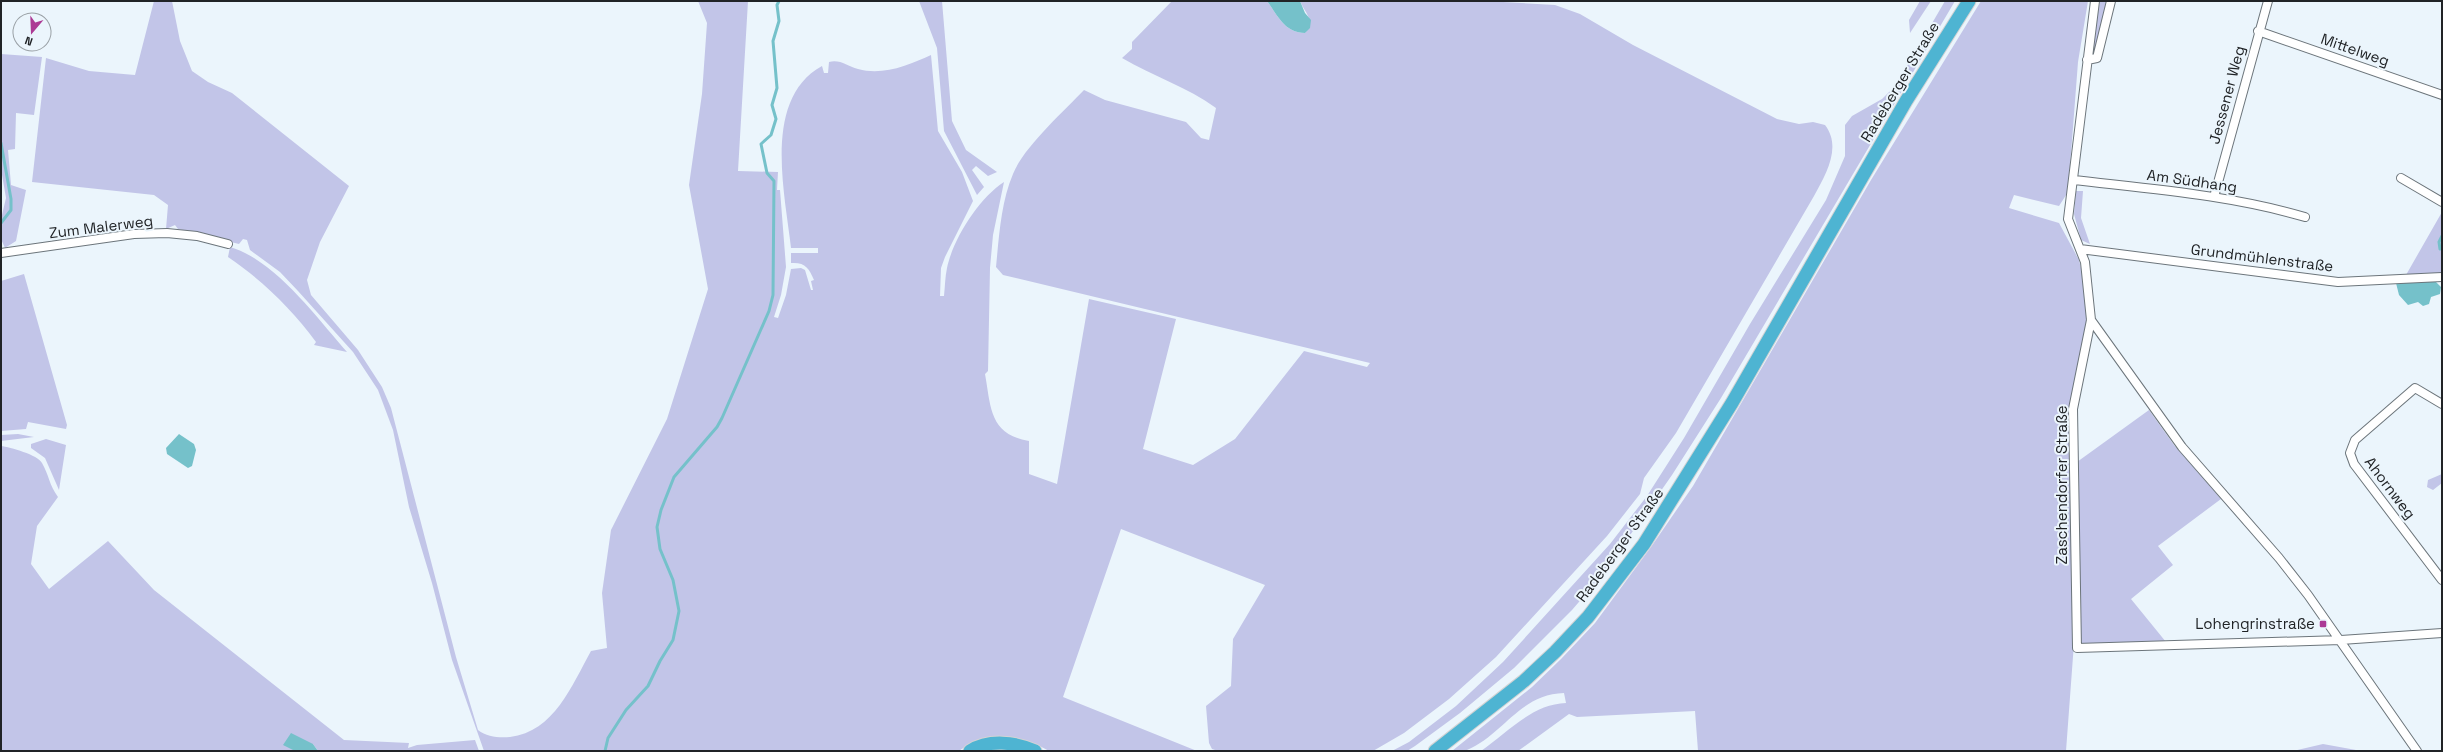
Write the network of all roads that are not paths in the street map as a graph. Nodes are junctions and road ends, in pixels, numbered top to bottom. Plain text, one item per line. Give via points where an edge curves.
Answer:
1 (1969, 1) edge
2 (2095, 1) edge
3 (2111, 1) edge
4 (2268, 1) edge
5 (2258, 31) junction
6 (2087, 60) junction
7 (2442, 95) edge
8 (2401, 178) dead end
9 (2074, 180) junction
10 (2214, 197) junction
11 (2442, 202) edge
12 (2305, 217) dead end
13 (228, 244) dead end
14 (2080, 248) junction
15 (1, 253) edge
16 (2442, 277) edge
17 (2091, 320) junction
18 (2442, 404) edge
19 (2442, 580) edge
20 (2442, 633) edge
21 (2341, 640) junction
22 (970, 751) edge
23 (1035, 751) edge
24 (1435, 751) edge
25 (2417, 751) edge

1 - 24 highway, Radeberger Straße via 1906,101 1684,482 1644,544 1588,617 1524,681
2 - 6 street
3 - 6 street via 2097,58
4 - 5 street, Jessener Weg
5 - 7 street, Mittelweg
5 - 10 street, Jessener Weg
6 - 9 street, Zaschendorfer Straße
8 - 11 street
9 - 10 street, Am Südhang
9 - 14 street, Zaschendorfer Straße via 2068,219
10 - 12 street, Am Südhang via 2278,209
13 - 15 street, Zum Malerweg via 197,236 167,233 134,234
14 - 16 street, Grundmühlenstraße via 2338,282
14 - 17 street, Zaschendorfer Straße via 2085,262
17 - 21 street via 2182,447 2279,558
17 - 21 street, Zaschendorfer Straße via 2073,409 2077,648
18 - 19 street, Ahornweg via 2415,388 2355,440 2350,453 2354,464
20 - 21 street
21 - 25 street
22 - 23 highway via 997,743 1018,745

